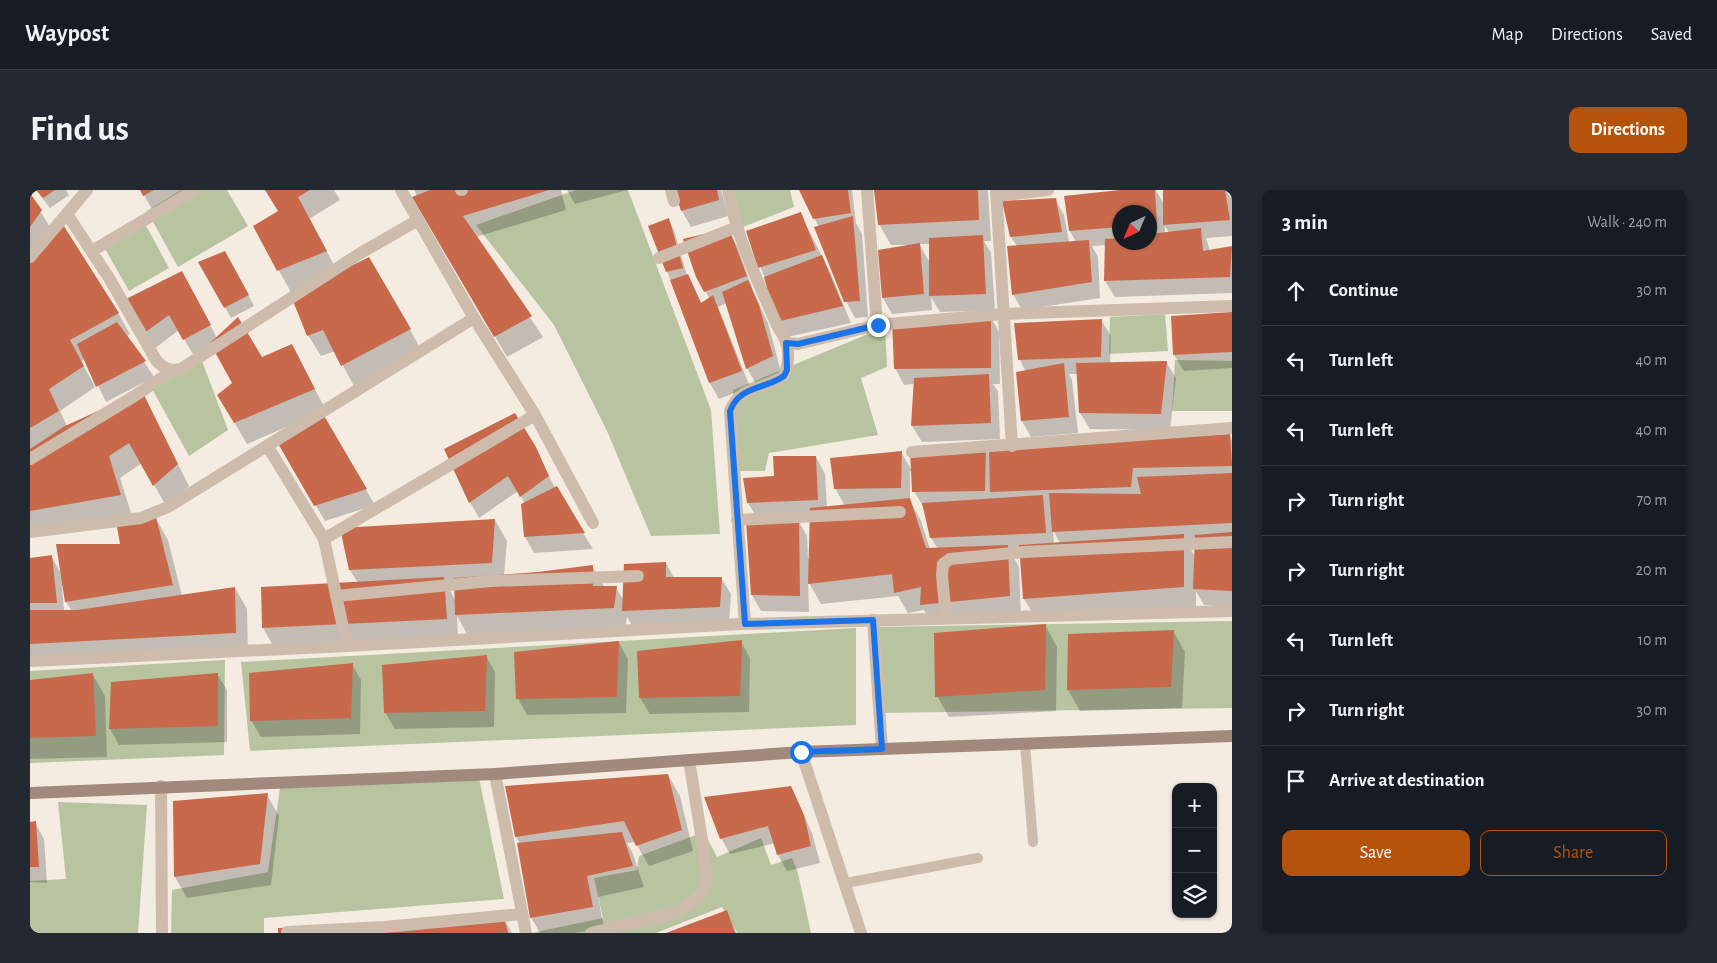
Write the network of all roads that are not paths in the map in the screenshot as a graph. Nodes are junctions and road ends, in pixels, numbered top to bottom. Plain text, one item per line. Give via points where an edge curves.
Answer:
1 (195, 190) edge
2 (401, 190) edge
3 (728, 190) edge
4 (867, 190) edge
5 (1048, 190) edge
6 (79, 193) edge
7 (996, 193) edge
8 (67, 214) junction
9 (418, 220) junction
10 (737, 227) junction
11 (92, 251) junction
12 (30, 258) edge
13 (659, 258) dead end
14 (1232, 306) edge
15 (1003, 314) junction
16 (474, 318) junction
17 (878, 325) junction
18 (786, 343) junction
19 (172, 371) junction
20 (535, 415) junction
21 (1232, 428) edge
22 (1012, 446) junction
23 (268, 447) junction
24 (912, 452) dead end
25 (30, 459) edge
26 (900, 512) dead end
27 (737, 520) junction
28 (593, 523) dead end
29 (30, 532) edge
30 (324, 539) junction
31 (1232, 542) edge
32 (638, 576) dead end
33 (336, 596) junction
34 (1232, 612) edge
35 (946, 618) junction
36 (873, 620) junction
37 (745, 624) junction
38 (347, 646) junction
39 (30, 661) edge
40 (1232, 736) edge
41 (1025, 744) junction
42 (882, 749) junction
43 (801, 752) junction
44 (689, 760) junction
45 (495, 774) junction
46 (161, 786) junction
47 (30, 793) edge
48 (1034, 842) dead end
49 (978, 858) dead end
50 (846, 883) junction
51 (522, 914) junction
52 (287, 932) dead end
53 (162, 933) edge
54 (526, 933) edge
55 (591, 933) edge
56 (862, 933) edge

1 - 11 street
2 - 9 street
3 - 10 street
4 - 17 street
5 - 7 street
6 - 8 street
7 - 15 street
8 - 11 street
8 - 12 street
9 - 16 street
9 - 19 street via 351,259 181,369
10 - 13 street
10 - 18 street
11 - 19 street via 156,360 163,368
14 - 15 street
15 - 17 street
15 - 22 street
16 - 20 street
16 - 23 street
17 - 18 street via 798,344
18 - 27 street via 787,370 784,376 734,400 730,411
19 - 25 street
20 - 28 street
20 - 30 street
21 - 22 street
22 - 24 street
23 - 29 street via 168,507 141,518
23 - 30 street
26 - 27 street
27 - 37 street
30 - 33 street
31 - 35 street via 1023,552 950,559 943,564 942,575
32 - 33 street via 483,582
33 - 38 street
34 - 35 street
35 - 36 street
36 - 37 street
36 - 42 street
37 - 38 street
38 - 39 street
40 - 41 street
41 - 42 street
41 - 48 lane
42 - 43 street
43 - 44 street
43 - 50 street
44 - 45 street
44 - 55 street via 703,846 706,879 703,891 695,901 677,912
45 - 46 street
45 - 51 street
46 - 47 street
46 - 53 street
49 - 50 lane
50 - 56 street
51 - 52 street
51 - 54 street

